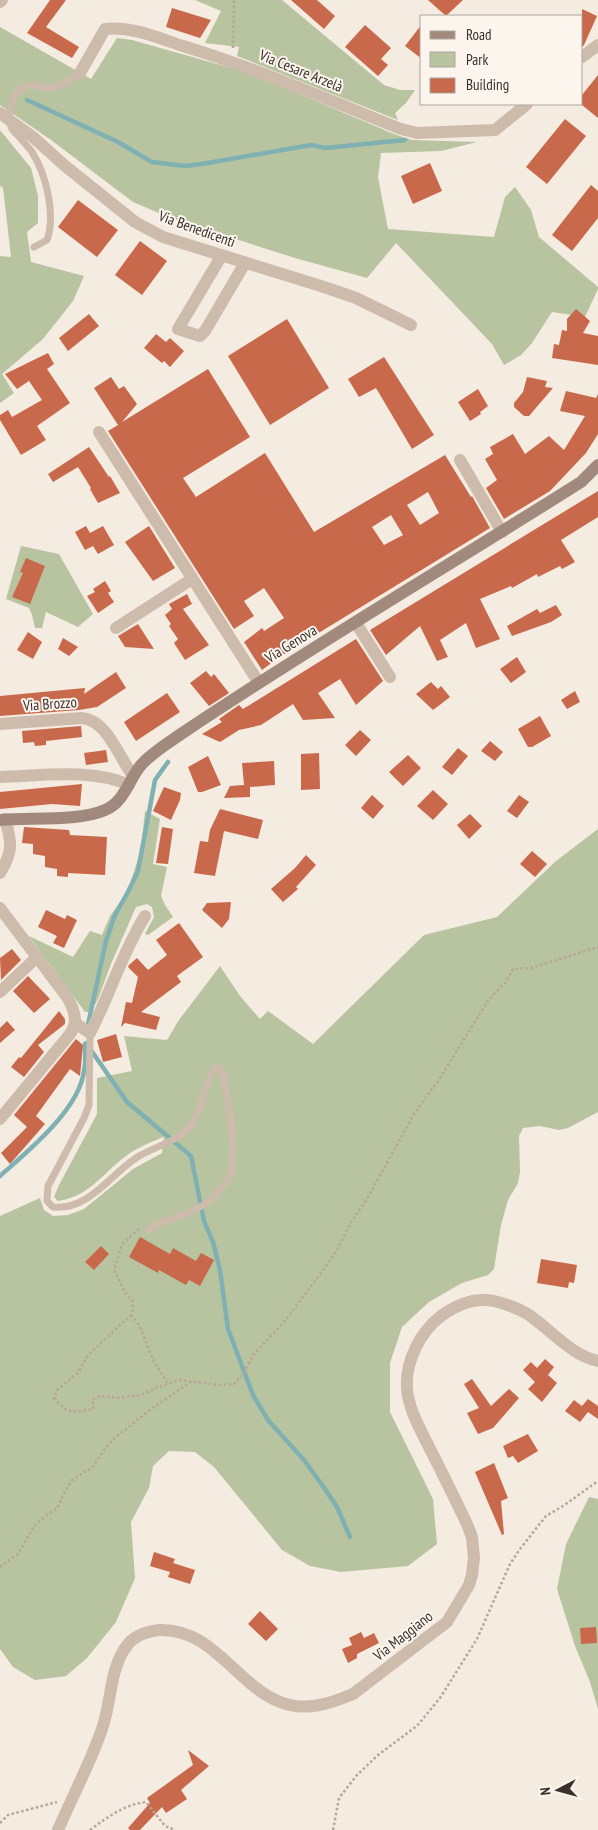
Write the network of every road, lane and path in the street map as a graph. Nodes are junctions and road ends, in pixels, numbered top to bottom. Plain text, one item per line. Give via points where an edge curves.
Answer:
1 (234, 0) edge
2 (598, 46) edge
3 (583, 56) edge
4 (233, 62) junction
5 (80, 73) joint
6 (526, 105) edge
7 (0, 113) edge
8 (11, 120) junction
9 (34, 247) dead end
10 (222, 255) junction
11 (245, 263) junction
12 (411, 325) dead end
13 (99, 432) dead end
14 (460, 460) dead end
15 (598, 465) edge
16 (502, 532) junction
17 (192, 579) junction
18 (356, 623) junction
19 (116, 628) dead end
20 (390, 677) dead end
21 (259, 683) junction
22 (0, 724) edge
23 (0, 777) edge
24 (131, 780) junction
25 (2, 820) edge
26 (0, 873) edge
27 (0, 908) edge
28 (145, 916) dead end
29 (598, 948) edge
30 (38, 956) junction
31 (0, 992) edge
32 (85, 1029) junction
33 (0, 1119) edge
34 (148, 1230) joint
35 (131, 1315) junction
36 (598, 1361) edge
37 (193, 1380) junction
38 (168, 1384) junction
39 (598, 1482) edge
40 (0, 1567) edge
41 (53, 1802) dead end
42 (0, 1823) edge
43 (58, 1830) edge
44 (90, 1830) edge
45 (175, 1830) edge
46 (332, 1830) edge

1 - 4 path
2 - 3 street
4 - 5 street, Via Cesare Arzelà via 136,31 111,28 106,29
4 - 6 street, Via Cesare Arzelà via 416,133 495,130
5 - 8 lane via 61,85 49,88 28,85 21,89 9,110
7 - 8 street, Via Benedicenti
8 - 9 lane via 12,128 43,171 48,195 51,228 47,240
8 - 10 street, Via Benedicenti via 135,222 163,237
10 - 11 street, Via Benedicenti
10 - 11 street via 178,329 200,336
11 - 12 street, Via Benedicenti via 356,298
13 - 17 street
14 - 16 street
15 - 16 main road, Via Genova via 581,482
16 - 18 main road, Via Genova
17 - 19 street
17 - 21 street
18 - 20 street
18 - 21 main road, Via Genova
21 - 24 main road, Via Genova via 161,748 143,763
22 - 24 street, Via Brozzo via 92,719 104,730
23 - 24 street via 94,775
24 - 25 main road, Via Genova via 107,810 73,817
25 - 26 street via 10,836 10,851
27 - 30 street
28 - 32 street via 120,963 106,1001
29 - 37 path via 527,969 513,969 489,999 414,1114 337,1250 308,1292 254,1354 234,1384
30 - 31 street
30 - 32 street via 68,997
32 - 33 street via 70,1034
32 - 34 lane via 89,1106 48,1186 47,1201 53,1207 68,1207 86,1198 134,1159 171,1142 186,1131 193,1123 212,1072 220,1068 224,1072 233,1155 228,1176 212,1198 198,1208
34 - 35 path via 135,1231 122,1244 115,1266 116,1274 133,1303
35 - 38 path
35 - 38 path via 88,1355 78,1373 58,1390 54,1398 66,1411 76,1412 93,1409 92,1400 100,1396 132,1397
36 - 43 street, Via Maggiano via 578,1353 528,1315 491,1300 466,1302 434,1322 414,1353 407,1389 412,1411 472,1537 474,1558 470,1586 447,1622 353,1694 311,1707 290,1705 266,1695 210,1646 195,1637 168,1630 152,1630 140,1635 129,1643 117,1664 102,1728
37 - 38 path
37 - 40 path via 116,1437 93,1467 72,1480 57,1509 34,1526 18,1554
39 - 46 path via 546,1516 520,1549 510,1564 477,1639 440,1698 417,1726 357,1775 339,1798
41 - 42 path via 8,1815
44 - 45 path via 121,1808 146,1802 165,1826

